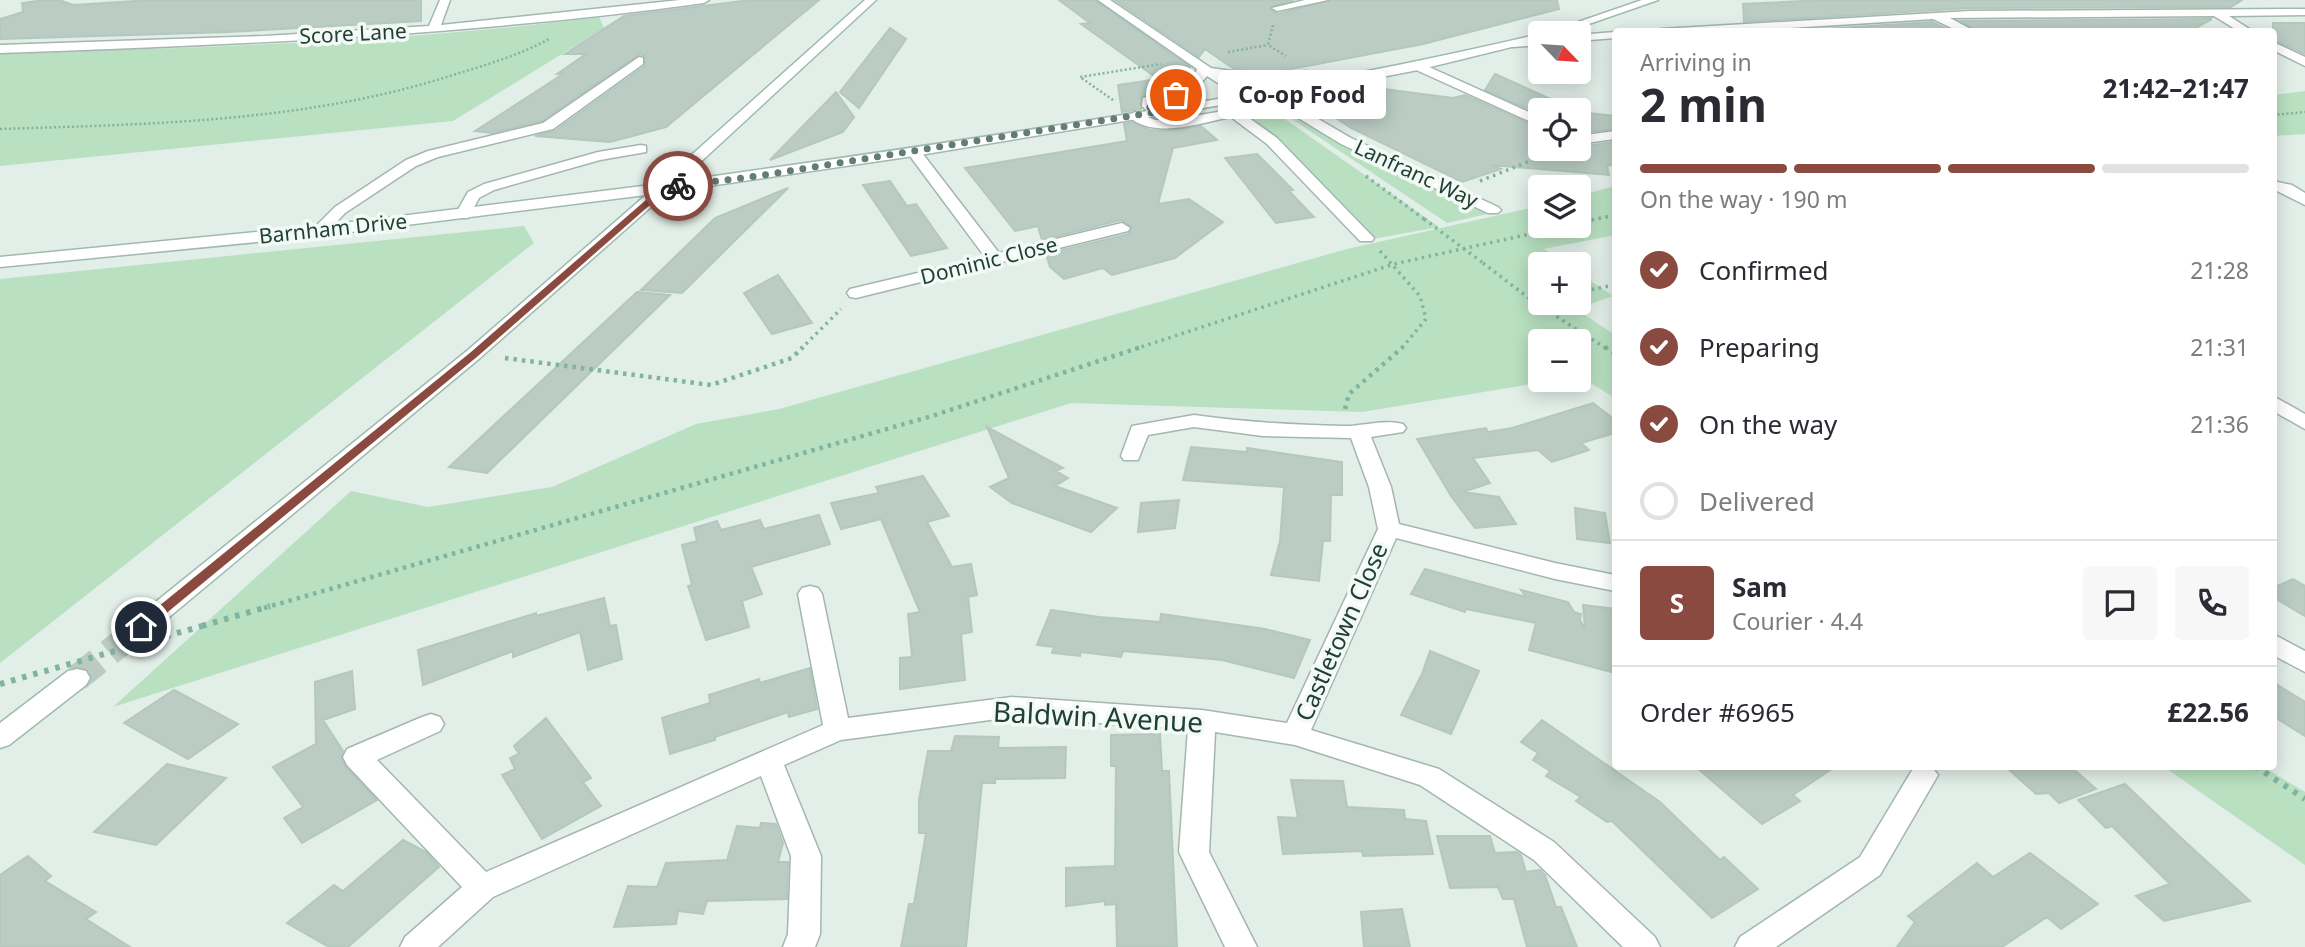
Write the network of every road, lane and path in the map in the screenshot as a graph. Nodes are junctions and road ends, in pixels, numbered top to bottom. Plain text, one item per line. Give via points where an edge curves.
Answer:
1 (445, 0) edge
2 (704, 0) edge
3 (871, 0) edge
4 (1103, 0) edge
5 (1322, 0) edge
6 (1653, 0) edge
7 (2031, 0) edge
8 (2193, 0) edge
9 (1277, 8) joint
10 (2213, 11) junction
11 (2052, 12) junction
12 (2305, 12) edge
13 (1932, 15) junction
14 (565, 17) junction
15 (1591, 26) edge
16 (1725, 28) edge
17 (1962, 28) edge
18 (2242, 28) edge
19 (434, 29) junction
20 (1591, 33) edge
21 (1612, 35) edge
22 (1528, 41) edge
23 (1268, 45) junction
24 (2277, 47) edge
25 (0, 49) edge
26 (1289, 58) dead end
27 (1189, 59) junction
28 (621, 60) dead end
29 (639, 61) junction
30 (656, 62) dead end
31 (2305, 62) edge
32 (1418, 66) junction
33 (1202, 70) junction
34 (1345, 80) junction
35 (1329, 83) junction
36 (1266, 94) junction
37 (1246, 97) junction
38 (1217, 102) junction
39 (581, 103) junction
40 (601, 104) dead end
41 (1286, 104) junction
42 (1156, 112) junction
43 (2305, 112) edge
44 (1233, 113) junction
45 (2277, 115) edge
46 (1135, 116) junction
47 (1528, 116) edge
48 (0, 129) edge
49 (1612, 135) edge
50 (1591, 138) edge
51 (640, 149) dead end
52 (914, 152) junction
53 (1529, 161) edge
54 (2277, 186) edge
55 (665, 187) junction
56 (1453, 191) junction
57 (2305, 200) edge
58 (1493, 210) dead end
59 (463, 215) junction
60 (1612, 216) edge
61 (1424, 219) dead end
62 (1591, 220) edge
63 (1122, 229) dead end
64 (319, 231) junction
65 (1528, 234) edge
66 (1366, 238) dead end
67 (996, 260) junction
68 (0, 262) edge
69 (1394, 264) junction
70 (1612, 286) edge
71 (1591, 290) edge
72 (856, 293) joint
73 (1528, 297) edge
74 (1554, 315) edge
75 (1612, 352) edge
76 (474, 354) junction
77 (2277, 405) edge
78 (2305, 423) edge
79 (1396, 428) dead end
80 (1359, 432) junction
81 (1130, 456) dead end
82 (1389, 529) junction
83 (1612, 582) edge
84 (810, 594) dead end
85 (141, 627) tunnel mouth
86 (2277, 646) edge
87 (2305, 663) edge
88 (77, 678) tunnel mouth
89 (0, 684) edge
90 (1202, 720) junction
91 (431, 724) dead end
92 (837, 730) junction
93 (1295, 735) junction
94 (0, 738) edge
95 (769, 761) junction
96 (2261, 770) edge
97 (1924, 775) dead end
98 (2305, 799) edge
99 (482, 888) junction
100 (416, 947) edge
101 (799, 947) edge
102 (1241, 947) edge
103 (1644, 947) edge
104 (1751, 947) edge

1 - 19 street
2 - 14 street, Score Lane
3 - 55 street
4 - 27 street
5 - 9 street
6 - 15 street
7 - 11 street
8 - 10 street
9 - 23 path
10 - 11 street
10 - 12 street
10 - 18 street
11 - 13 street
13 - 16 street
13 - 17 street
14 - 19 street, Score Lane
14 - 48 path via 562,28 538,44 445,79 357,102 215,120
19 - 25 street, Score Lane
20 - 21 street
22 - 32 street, Barnham Drive
23 - 26 path
23 - 27 path
24 - 31 street
27 - 33 street
27 - 46 path via 1080,77
28 - 29 street
29 - 30 street
29 - 39 street
32 - 34 street, Barnham Drive
32 - 47 street
33 - 35 street via 1259,79 1306,75
33 - 37 street
33 - 42 street via 1200,82 1193,88 1148,101
34 - 35 street, Barnham Drive
34 - 41 street via 1353,92
35 - 36 street, Barnham Drive
36 - 37 street, Barnham Drive
36 - 41 street, Lanfranc Way
37 - 38 street, Barnham Drive
38 - 42 street, Barnham Drive
38 - 44 street
39 - 40 street
39 - 64 street via 543,128 433,153 411,163 340,209
41 - 44 street
41 - 56 street, Lanfranc Way via 1346,141
42 - 46 street, Barnham Drive
43 - 45 path
44 - 46 street via 1166,125
44 - 66 street via 1278,146
46 - 52 street, Barnham Drive
49 - 50 street
51 - 59 street via 489,187 473,195
52 - 55 street, Barnham Drive
52 - 67 street
53 - 56 path
54 - 57 street
55 - 59 street, Barnham Drive
55 - 76 street
56 - 58 street, Lanfranc Way
59 - 64 street, Barnham Drive
60 - 62 path
61 - 73 path, Lanfranc Way, bridge
63 - 67 street, Dominic Close
64 - 68 street, Barnham Drive
65 - 69 path
67 - 72 street, Dominic Close
69 - 80 path via 1420,296 1426,319 1406,345 1349,394 1345,410
69 - 89 path, bridge via 932,416
70 - 71 path
72 - 76 path via 792,358 711,385
74 - 75 path, Lanfranc Way
76 - 85 street
77 - 78 street
79 - 80 street
80 - 81 street via 1263,430 1194,421 1139,430
80 - 82 street, Castletown Close via 1380,487
82 - 83 street, Castletown Close
82 - 93 street, Castletown Close
84 - 92 street
86 - 87 street
88 - 94 street
90 - 92 street, Baldwin Avenue via 1012,707
90 - 93 street, Baldwin Avenue
90 - 102 street via 1194,852
91 - 99 street via 357,757
92 - 95 street, Baldwin Avenue
93 - 103 street, Baldwin Avenue via 1429,777 1544,851
95 - 99 street, Baldwin Avenue
95 - 101 street via 806,856 804,934
96 - 98 path
97 - 104 street via 1870,866
99 - 100 street, Baldwin Avenue

